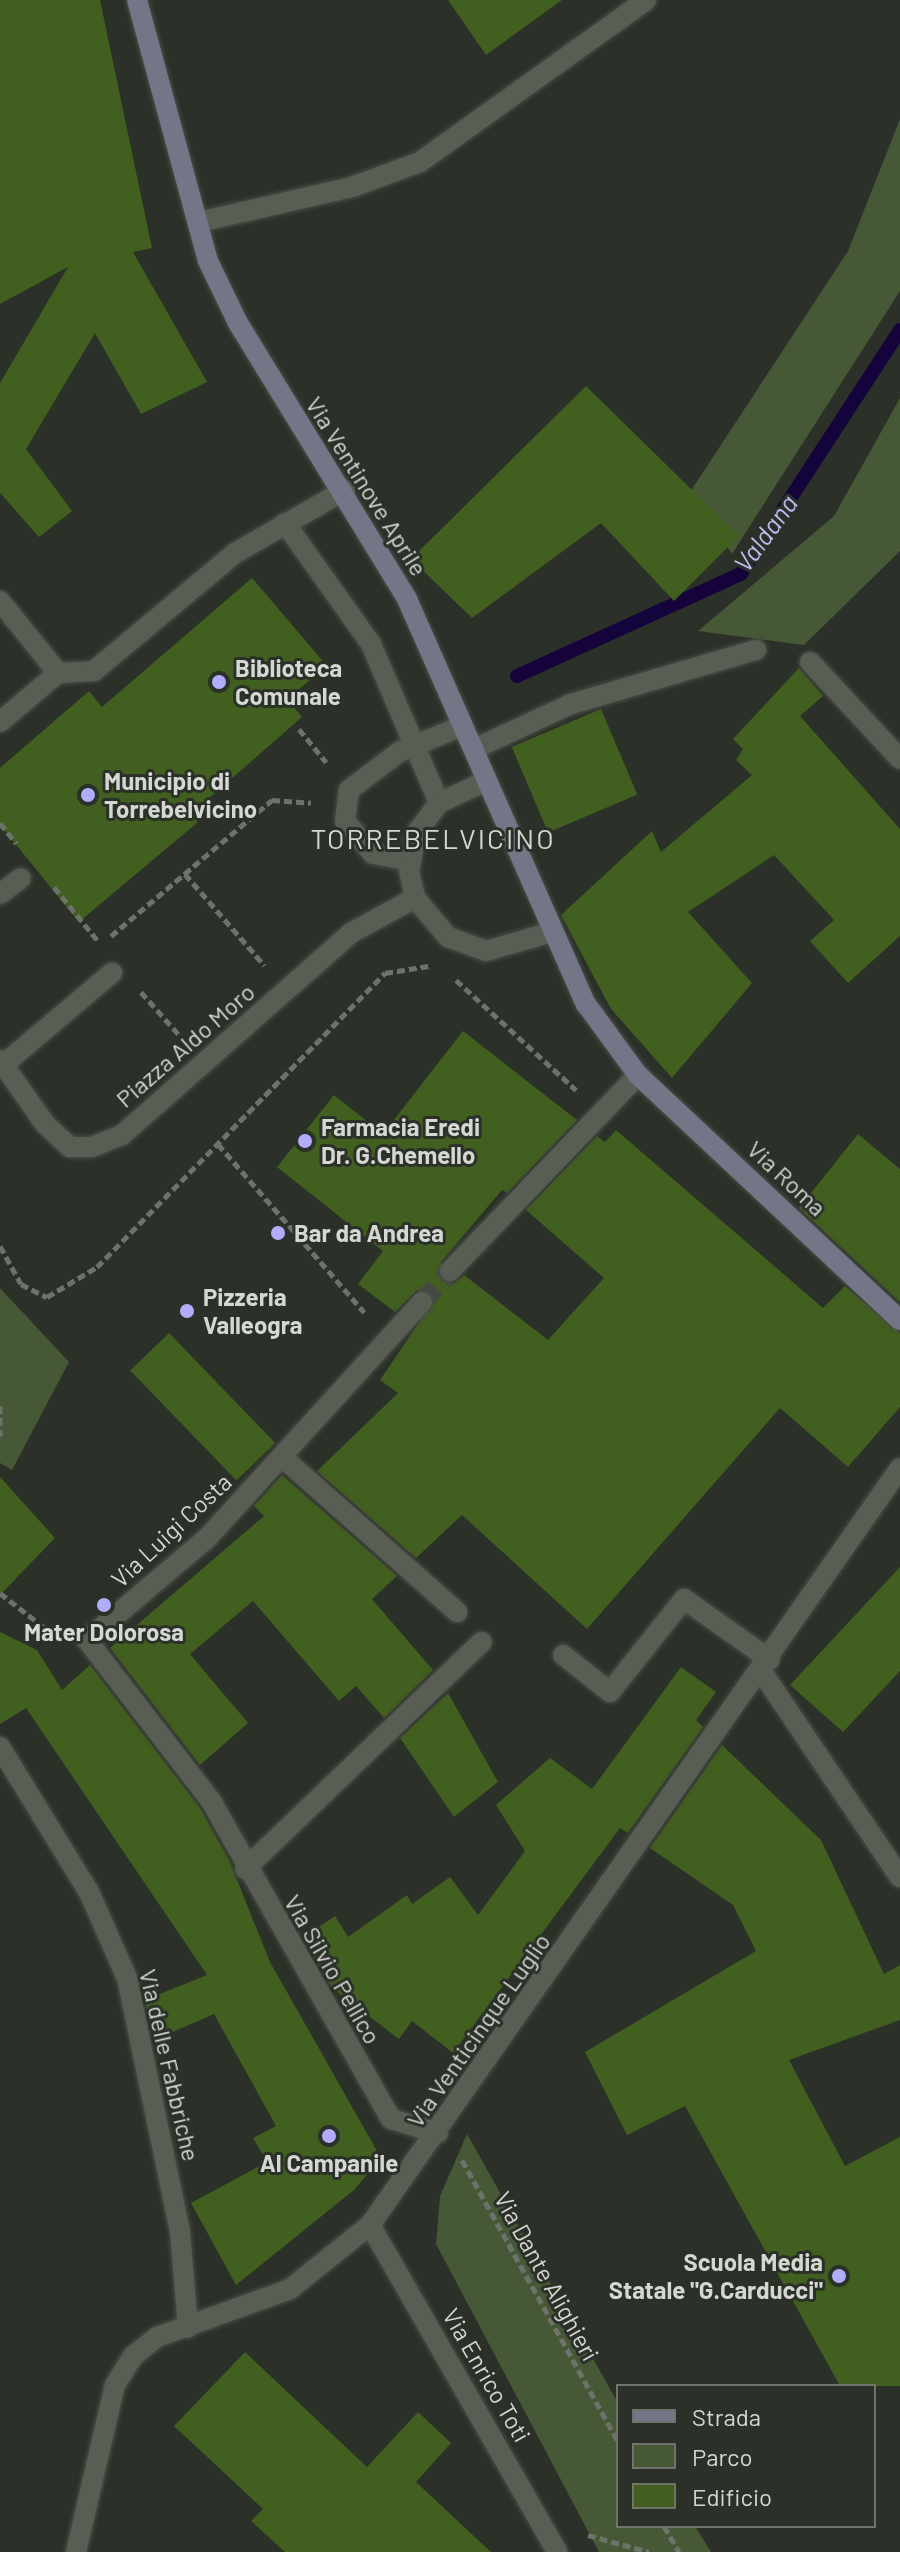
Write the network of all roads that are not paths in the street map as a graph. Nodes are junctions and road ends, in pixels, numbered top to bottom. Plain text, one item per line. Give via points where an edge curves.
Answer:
1 (137, 0) edge
2 (646, 0) edge
3 (199, 222) junction
4 (345, 490) junction
5 (285, 523) junction
6 (0, 601) edge
7 (756, 650) dead end
8 (810, 662) dead end
9 (58, 673) junction
10 (0, 722) edge
11 (462, 726) junction
12 (414, 746) junction
13 (474, 749) junction
14 (900, 759) edge
15 (486, 781) junction
16 (439, 803) junction
17 (410, 861) junction
18 (21, 878) dead end
19 (0, 894) edge
20 (415, 898) junction
21 (552, 932) junction
22 (112, 973) dead end
23 (2, 1062) edge
24 (638, 1075) junction
25 (450, 1271) tunnel mouth
26 (422, 1302) tunnel mouth
27 (900, 1320) edge
28 (282, 1457) junction
29 (900, 1468) edge
30 (457, 1612) dead end
31 (482, 1642) dead end
32 (563, 1655) dead end
33 (766, 1666) junction
34 (0, 1747) edge
35 (211, 1801) joint
36 (245, 1869) junction
37 (900, 1877) edge
38 (438, 2133) junction
39 (370, 2225) junction
40 (188, 2328) junction
41 (76, 2552) edge
42 (557, 2552) edge

1 - 3 main road, Via Ventinove Aprile
2 - 3 street via 420,162 352,187
3 - 4 main road, Via Ventinove Aprile via 208,261 238,323
4 - 5 street
4 - 11 main road, Via Ventinove Aprile via 407,599
5 - 9 street via 235,553 94,671
5 - 12 street via 371,644
6 - 9 street
7 - 13 street via 571,704
8 - 14 street
9 - 10 street
11 - 12 street
11 - 13 main road, Via Ventinove Aprile
12 - 16 street
12 - 17 street via 349,790 345,821 373,854
13 - 15 main road, Via Ventinove Aprile
15 - 16 street
15 - 21 main road, Via Ventinove Aprile
16 - 17 street via 416,833
17 - 20 street
18 - 19 street
20 - 21 street via 448,937 486,951
20 - 23 street, Piazza Aldo Moro via 351,933 122,1135 92,1147 70,1147 45,1124
21 - 24 main road, Via Roma via 586,1004
22 - 23 street
24 - 25 street
24 - 27 main road, Via Roma
26 - 28 street, Via Luigi Costa
28 - 30 street
28 - 35 street, Via Luigi Costa via 206,1539 87,1640
29 - 33 street, Via Venticinque Luglio
31 - 36 street
32 - 33 street via 610,1692 684,1599
33 - 37 street
33 - 38 street, Via Venticinque Luglio
34 - 40 street, Via delle Fabbriche via 89,1892 127,1978 180,2232
35 - 36 street, Via Silvio Pellico
36 - 38 street, Via Silvio Pellico via 391,2119
38 - 39 street, Via Venticinque Luglio
39 - 40 street, Via Venticinque Luglio via 290,2289
39 - 42 street, Via Enrico Toti
40 - 41 street, Via Venticinque Luglio via 157,2337 133,2356 115,2385

